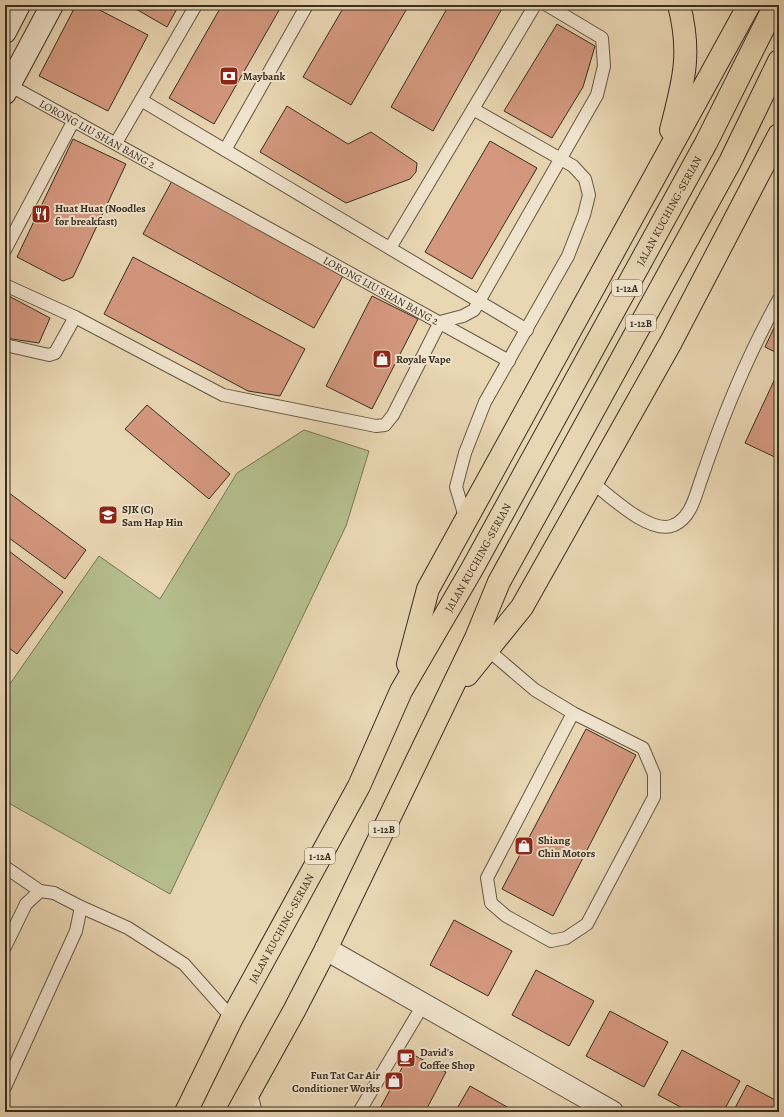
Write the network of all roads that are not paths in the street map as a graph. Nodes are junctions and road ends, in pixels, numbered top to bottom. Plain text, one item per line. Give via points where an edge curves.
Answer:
1 (19, 5) edge
2 (52, 5) edge
3 (196, 5) edge
4 (307, 5) edge
5 (535, 5) edge
6 (547, 5) edge
7 (679, 5) edge
8 (749, 5) edge
9 (775, 5) edge
10 (5, 32) edge
11 (779, 61) edge
12 (7, 89) edge
13 (141, 100) junction
14 (473, 109) junction
15 (74, 120) junction
16 (777, 141) edge
17 (116, 143) junction
18 (225, 150) junction
19 (664, 159) junction
20 (561, 160) junction
21 (390, 248) junction
22 (5, 250) edge
23 (5, 285) edge
24 (779, 299) edge
25 (480, 302) junction
26 (75, 317) junction
27 (440, 322) junction
28 (527, 330) junction
29 (5, 345) edge
30 (509, 360) junction
31 (592, 482) junction
32 (466, 520) junction
33 (488, 650) junction
34 (401, 691) junction
35 (440, 709) junction
36 (573, 713) junction
37 (5, 868) edge
38 (40, 891) junction
39 (81, 907) junction
40 (5, 947) edge
41 (326, 949) junction
42 (423, 1005) junction
43 (232, 1018) junction
44 (5, 1087) edge
45 (250, 1090) junction
46 (186, 1112) edge
47 (238, 1112) edge
48 (256, 1112) edge
49 (359, 1112) edge
50 (612, 1112) edge

1 - 10 street
2 - 12 street
3 - 13 lane
4 - 18 lane
5 - 14 lane
6 - 20 lane via 602,38 604,66 597,95
7 - 19 highway via 687,54 684,80
8 - 19 highway
9 - 34 highway, JALAN KUCHING-SERIAN / 1-12A via 706,143 472,569
11 - 35 highway, 1-12B via 730,162 499,582 476,638
12 - 15 lane, LORONG LIU SHAN BANG 2
13 - 17 lane
13 - 18 lane
14 - 20 lane
14 - 21 lane
15 - 17 lane, LORONG LIU SHAN BANG 2
15 - 22 lane
16 - 31 highway via 671,342
17 - 27 lane, LORONG LIU SHAN BANG 2
18 - 21 lane
19 - 32 highway
20 - 25 lane
20 - 28 lane via 573,166 585,179 589,195 584,216 568,256
21 - 25 lane
23 - 26 lane, LORONG LIU SHAN BANG 2
24 - 31 lane via 741,372 688,515 674,526 660,527 643,521
25 - 27 lane via 469,314
25 - 28 lane
26 - 27 lane, LORONG LIU SHAN BANG 2 via 224,395 376,426 385,425 393,415
26 - 29 lane via 55,353 49,355
27 - 30 lane
28 - 30 lane
30 - 32 lane via 485,402 465,453 456,487
31 - 33 highway via 522,606
32 - 34 highway via 428,589
33 - 35 highway
33 - 36 lane via 535,690
34 - 43 highway, JALAN KUCHING-SERIAN / 1-12A via 358,786
35 - 41 highway, 1-12B
36 - 36 lane via 488,878 491,903 506,916 551,941 566,938 587,924 654,796 654,774 643,748
37 - 38 lane
38 - 39 lane via 54,893
38 - 40 lane via 26,904
39 - 43 lane via 128,928 184,964
39 - 44 lane via 76,931
41 - 42 street
41 - 45 highway, 1-12B
42 - 49 lane
42 - 50 street
43 - 46 highway, JALAN KUCHING-SERIAN / 1-12A
45 - 47 highway, 1-12B
45 - 48 lane

